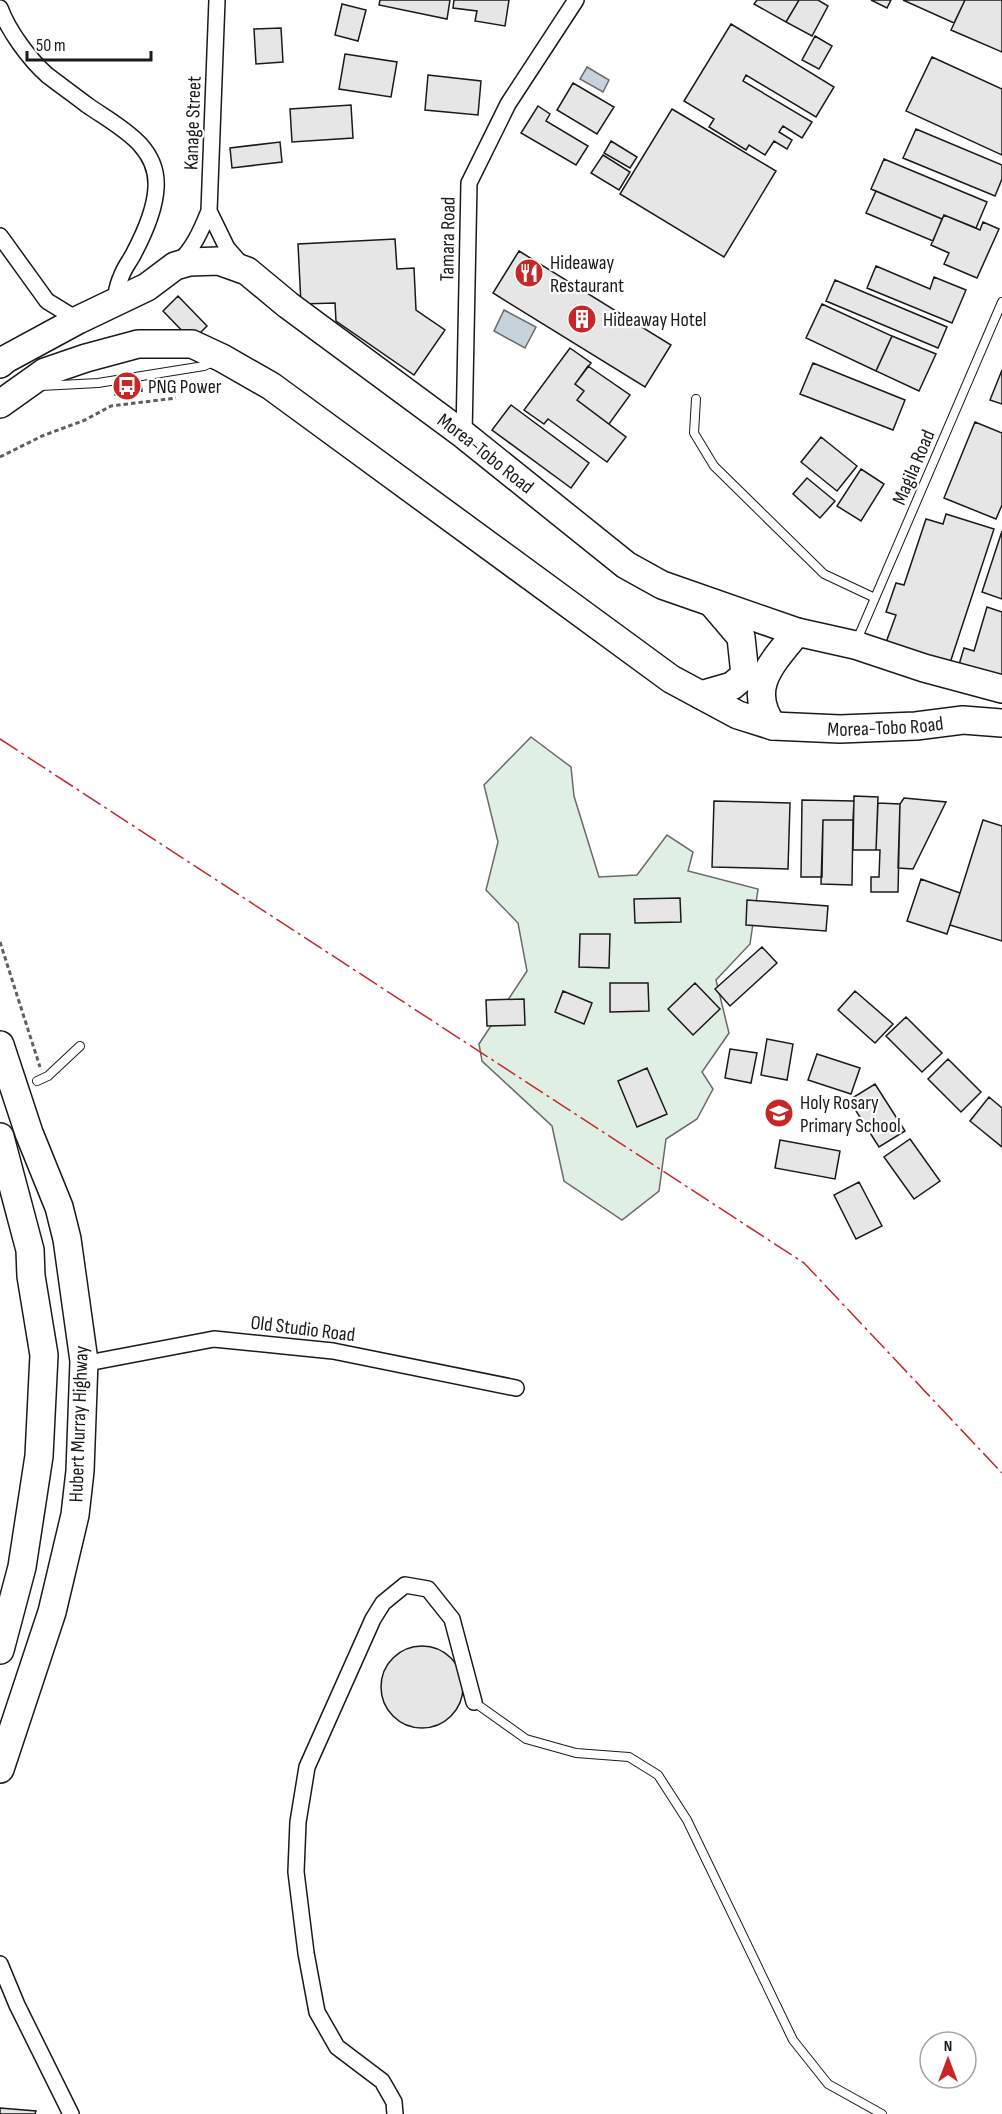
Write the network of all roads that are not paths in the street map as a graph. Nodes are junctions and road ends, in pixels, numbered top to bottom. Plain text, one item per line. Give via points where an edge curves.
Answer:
1 (217, 0) edge
2 (576, 0) edge
3 (0, 8) edge
4 (209, 211) junction
5 (0, 236) edge
6 (175, 266) junction
7 (247, 271) junction
8 (1002, 302) edge
9 (114, 303) junction
10 (78, 320) junction
11 (2, 360) edge
12 (696, 399) dead end
13 (0, 404) edge
14 (464, 435) junction
15 (875, 598) junction
16 (711, 602) junction
17 (798, 632) junction
18 (855, 645) junction
19 (948, 675) junction
20 (1002, 689) edge
21 (701, 695) junction
22 (963, 720) junction
23 (1002, 723) edge
24 (773, 726) junction
25 (0, 1045) edge
26 (80, 1046) dead end
27 (38, 1082) dead end
28 (0, 1137) edge
29 (84, 1361) junction
30 (516, 1388) dead end
31 (0, 1650) edge
32 (474, 1702) joint
33 (0, 1769) edge
34 (0, 1964) edge
35 (71, 2114) edge
36 (395, 2114) edge
37 (882, 2114) edge

1 - 4 street, Kanage Street
2 - 14 street, Tamara Road via 508,104 469,183
3 - 9 street via 17,40 45,73 131,134 156,171 149,217 120,277
4 - 6 street, Kanage Street via 196,241
4 - 7 street, Kanage Street via 226,249
5 - 10 street via 47,301
6 - 7 highway, Morea-Tobo Road via 219,261
6 - 9 highway, Morea-Tobo Road via 147,287
7 - 14 highway, Morea-Tobo Road
8 - 15 lane, Magila Road
9 - 10 highway, Morea-Tobo Road
10 - 11 highway, Morea-Tobo Road
12 - 15 lane via 694,433 714,466 824,574
13 - 21 highway, Morea-Tobo Road via 45,372 86,358 138,344 192,344 287,397 671,679
14 - 16 highway, Morea-Tobo Road via 626,565 662,585
15 - 18 lane, Magila Road
16 - 17 highway, Morea-Tobo Road
16 - 21 highway via 741,638 745,675 732,686
17 - 18 highway, Morea-Tobo Road
17 - 24 highway via 767,670 762,683 761,701
18 - 19 highway, Morea-Tobo Road
19 - 20 highway, Morea-Tobo Road
19 - 22 highway via 971,695 972,706
21 - 24 highway, Morea-Tobo Road via 738,715
22 - 23 highway, Morea-Tobo Road
22 - 24 highway, Morea-Tobo Road via 840,729
25 - 29 highway, Hubert Murray Highway via 59,1207
26 - 27 lane
28 - 31 highway, Hubert Murray Highway via 30,1250 44,1355 39,1456 22,1567
29 - 30 street, Old Studio Road via 214,1339 333,1351
29 - 33 highway, Hubert Murray Highway via 75,1515 52,1612
32 - 36 street via 452,1619 428,1589 405,1585 383,1603 373,1619 307,1767 298,1822 296,1872 317,2012 337,2046 382,2081 394,2102
32 - 37 lane via 526,1739 576,1753 629,1758 658,1775 687,1820 793,2040 828,2084
34 - 35 street

